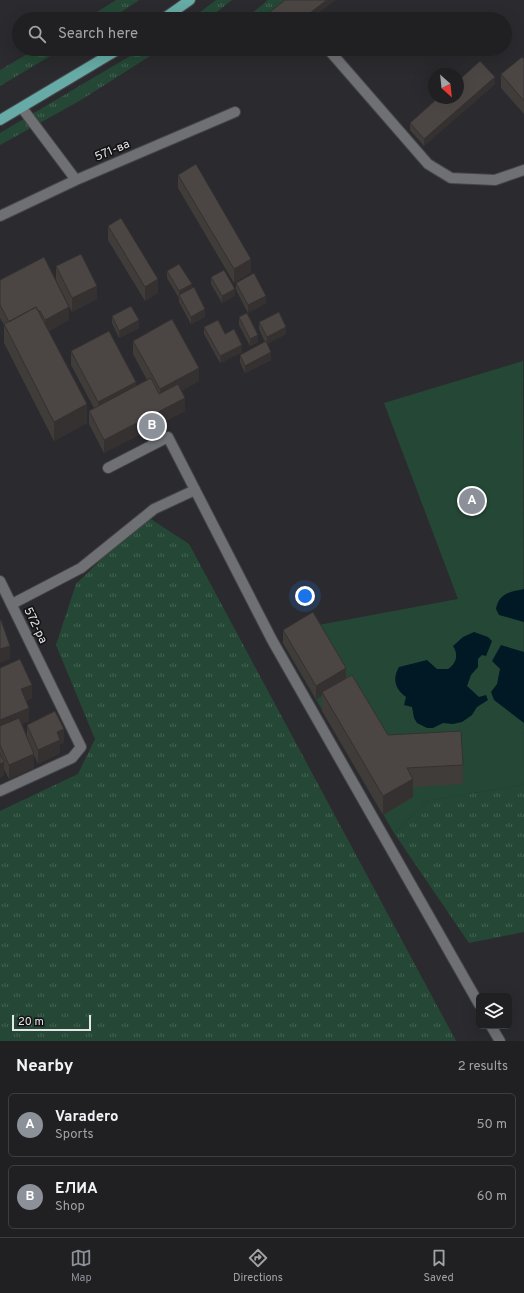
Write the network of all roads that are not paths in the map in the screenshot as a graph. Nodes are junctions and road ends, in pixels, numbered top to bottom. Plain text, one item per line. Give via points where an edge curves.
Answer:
1 (190, 0) edge
2 (173, 12) edge
3 (107, 56) edge
4 (334, 56) edge
5 (22, 108) junction
6 (235, 112) dead end
7 (0, 120) edge
8 (524, 170) edge
9 (76, 180) junction
10 (0, 216) edge
11 (108, 468) dead end
12 (195, 490) junction
13 (0, 581) edge
14 (12, 604) junction
15 (0, 791) edge
16 (476, 999) edge
17 (494, 1029) edge
18 (500, 1041) edge

1 - 2 main road
3 - 5 main road
4 - 8 street via 428,164 451,178 495,180
5 - 7 main road
5 - 9 street
6 - 9 street, 571-ва
9 - 10 street, 571-ва
11 - 12 street via 168,437
12 - 14 street, 572-ра via 154,509 81,568
12 - 16 street via 272,640
13 - 14 street
14 - 15 street, 572-ра via 81,747 72,758
17 - 18 street

